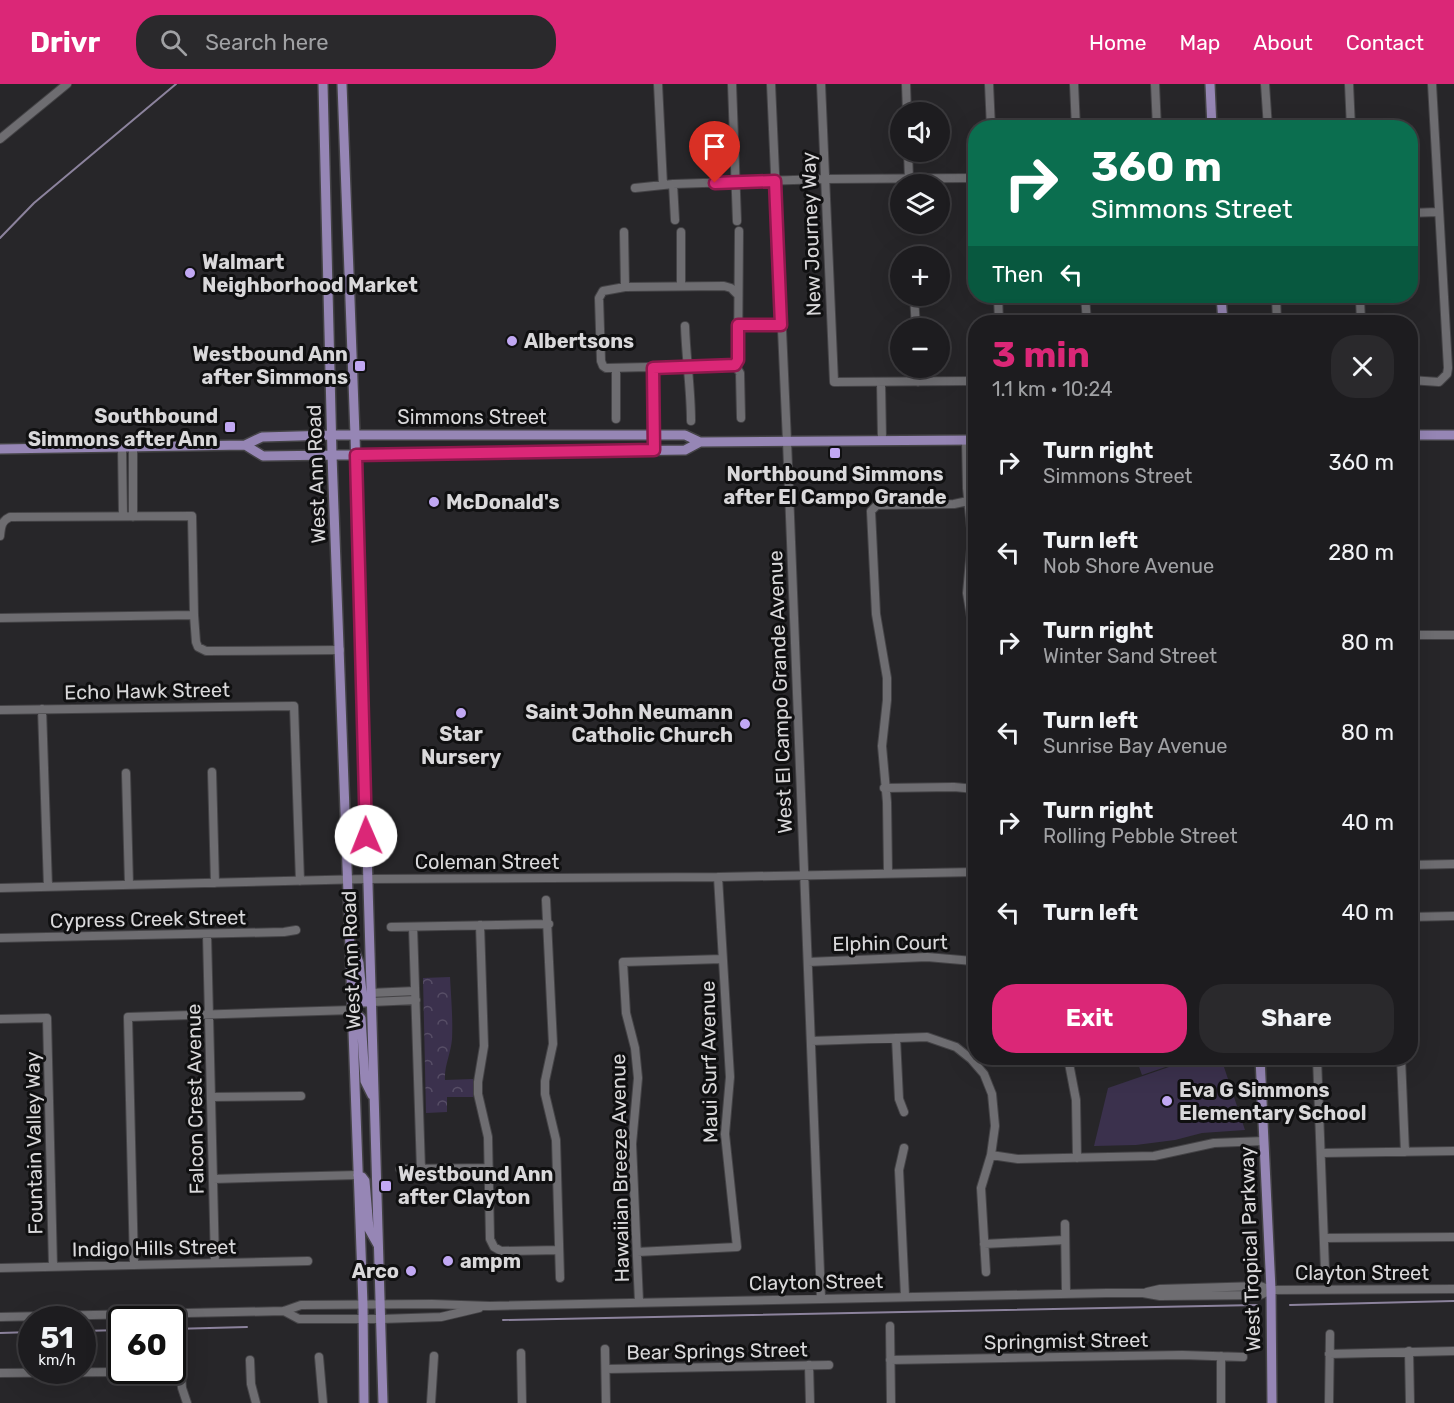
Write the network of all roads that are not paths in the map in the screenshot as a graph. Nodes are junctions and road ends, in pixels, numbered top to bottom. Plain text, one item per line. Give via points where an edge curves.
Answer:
1 (67, 84) edge
2 (322, 84) edge
3 (342, 84) edge
4 (658, 84) edge
5 (732, 84) edge
6 (771, 84) edge
7 (822, 84) edge
8 (906, 84) edge
9 (989, 84) edge
10 (1074, 84) edge
11 (1155, 84) edge
12 (1210, 84) edge
13 (1265, 84) edge
14 (1349, 84) edge
15 (1432, 84) edge
16 (907, 102) edge
17 (991, 120) edge
18 (1076, 120) edge
19 (1157, 120) edge
20 (1212, 120) edge
21 (1267, 120) edge
22 (1351, 120) edge
23 (0, 139) edge
24 (950, 178) edge
25 (968, 178) edge
26 (825, 179) junction
27 (890, 179) edge
28 (775, 181) junction
29 (735, 182) junction
30 (673, 184) junction
31 (663, 185) junction
32 (635, 188) dead end
33 (1438, 212) junction
34 (1418, 213) edge
35 (675, 220) dead end
36 (737, 221) dead end
37 (346, 226) junction
38 (327, 227) junction
39 (739, 231) dead end
40 (624, 232) dead end
41 (681, 232) dead end
42 (681, 286) junction
43 (625, 287) junction
44 (737, 294) junction
45 (738, 325) junction
46 (781, 325) junction
47 (685, 326) dead end
48 (735, 365) junction
49 (686, 366) junction
50 (616, 368) junction
51 (653, 368) junction
52 (918, 378) edge
53 (968, 381) edge
54 (1418, 381) edge
55 (881, 382) junction
56 (918, 382) junction
57 (616, 418) dead end
58 (741, 418) dead end
59 (691, 422) dead end
60 (332, 435) junction
61 (355, 435) junction
62 (654, 435) junction
63 (1418, 435) edge
64 (1454, 435) edge
65 (882, 440) junction
66 (968, 440) edge
67 (787, 441) junction
68 (700, 442) junction
69 (244, 445) junction
70 (122, 447) junction
71 (133, 447) junction
72 (0, 449) edge
73 (654, 450) junction
74 (332, 455) junction
75 (356, 455) junction
76 (968, 501) edge
77 (123, 516) junction
78 (133, 517) junction
79 (2, 519) edge
80 (0, 536) edge
81 (968, 582) edge
82 (968, 599) edge
83 (194, 615) junction
84 (0, 618) edge
85 (1418, 635) edge
86 (1454, 635) edge
87 (360, 648) junction
88 (340, 650) junction
89 (42, 709) junction
90 (0, 710) edge
91 (212, 772) dead end
92 (126, 774) dead end
93 (884, 788) junction
94 (968, 788) edge
95 (1454, 864) edge
96 (1418, 865) edge
97 (968, 872) edge
98 (888, 873) junction
99 (804, 875) junction
100 (718, 877) junction
101 (348, 879) junction
102 (366, 879) junction
103 (300, 881) junction
104 (215, 883) junction
105 (129, 885) junction
106 (48, 887) junction
107 (0, 888) edge
108 (546, 900) dead end
109 (1418, 916) edge
110 (1454, 916) edge
111 (549, 924) junction
112 (480, 925) junction
113 (391, 927) dead end
114 (413, 927) junction
115 (296, 930) dead end
116 (207, 934) junction
117 (350, 935) junction
118 (0, 938) edge
119 (722, 959) junction
120 (968, 961) edge
121 (808, 962) junction
122 (415, 991) junction
123 (371, 997) junction
124 (416, 1000) junction
125 (352, 1010) junction
126 (209, 1015) junction
127 (0, 1019) edge
128 (896, 1038) junction
129 (811, 1041) junction
130 (968, 1057) edge
131 (976, 1065) edge
132 (1069, 1065) edge
133 (1260, 1065) edge
134 (1317, 1065) edge
135 (1401, 1065) edge
136 (301, 1096) dead end
137 (211, 1097) junction
138 (374, 1100) junction
139 (904, 1112) dead end
140 (1264, 1141) junction
141 (904, 1148) dead end
142 (1454, 1151) edge
143 (1405, 1152) junction
144 (1321, 1153) junction
145 (991, 1155) junction
146 (1077, 1158) junction
147 (489, 1168) junction
148 (400, 1169) dead end
149 (421, 1170) junction
150 (358, 1175) junction
151 (213, 1179) junction
152 (1065, 1224) dead end
153 (1454, 1237) edge
154 (1324, 1238) junction
155 (1065, 1240) junction
156 (984, 1244) junction
157 (379, 1248) junction
158 (559, 1250) junction
159 (637, 1252) junction
160 (308, 1261) dead end
161 (215, 1263) junction
162 (134, 1265) junction
163 (53, 1267) junction
164 (0, 1268) edge
165 (1325, 1270) dead end
166 (986, 1272) dead end
167 (560, 1278) dead end
168 (1454, 1289) edge
169 (1271, 1290) junction
170 (1066, 1293) junction
171 (905, 1296) junction
172 (822, 1298) junction
173 (639, 1302) junction
174 (441, 1304) junction
175 (363, 1305) junction
176 (381, 1305) junction
177 (489, 1306) junction
178 (284, 1311) junction
179 (0, 1317) edge
180 (441, 1317) junction
181 (363, 1318) junction
182 (381, 1319) junction
183 (890, 1326) dead end
184 (1330, 1334) dead end
185 (605, 1349) dead end
186 (1409, 1351) junction
187 (1454, 1351) edge
188 (521, 1353) dead end
189 (1329, 1354) junction
190 (434, 1356) dead end
191 (1221, 1356) junction
192 (319, 1357) dead end
193 (1243, 1357) dead end
194 (250, 1360) dead end
195 (890, 1360) junction
196 (809, 1365) junction
197 (829, 1365) dead end
198 (606, 1369) junction
199 (108, 1372) edge
200 (0, 1373) edge
201 (182, 1384) edge
202 (187, 1403) edge
203 (256, 1403) edge
204 (323, 1403) edge
205 (364, 1403) edge
206 (383, 1403) edge
207 (431, 1403) edge
208 (522, 1403) edge
209 (606, 1403) edge
210 (810, 1403) edge
211 (891, 1403) edge
212 (1221, 1403) edge
213 (1272, 1403) edge
214 (1329, 1403) edge
215 (1410, 1403) edge

1 - 23 street
2 - 38 main road, West Ann Road
3 - 37 main road, West Ann Road
4 - 31 street
5 - 29 street
6 - 28 street, West El Campo Grande Avenue
7 - 26 street, New Journey Way
8 - 16 street
9 - 17 street
10 - 18 street
11 - 19 street
12 - 20 main road
13 - 21 street
14 - 22 street
15 - 33 street
24 - 25 street
26 - 27 street
26 - 28 street
26 - 55 street, New Journey Way via 834,382
28 - 29 street
28 - 46 street, West El Campo Grande Avenue
29 - 30 street
29 - 36 street
30 - 31 street
30 - 35 street
31 - 32 street
33 - 34 street
33 - 54 street via 1448,368 1439,382
37 - 38 main road
37 - 61 main road, West Ann Road
38 - 60 main road, West Ann Road
39 - 44 street
40 - 43 street
41 - 42 street
42 - 43 street
42 - 44 street via 724,286
43 - 50 street via 603,291 599,298 603,366
44 - 45 street
45 - 46 street
45 - 48 street
46 - 67 street, West El Campo Grande Avenue
47 - 49 street
48 - 49 street
48 - 58 street via 740,373
49 - 51 street
49 - 59 street
50 - 51 street
50 - 57 street
51 - 62 street
52 - 56 street
53 - 56 street
55 - 56 street
55 - 65 street
60 - 61 main road, Simmons Street
60 - 69 main road, Simmons Street via 262,437
60 - 74 main road, West Ann Road
61 - 62 main road, Simmons Street
61 - 75 main road, West Ann Road
62 - 68 main road, Simmons Street via 685,435
62 - 73 street
63 - 64 main road
65 - 66 main road, Simmons Street
65 - 67 main road, Simmons Street
67 - 68 main road, Simmons Street
67 - 99 street, West El Campo Grande Avenue
68 - 73 main road, Simmons Street via 685,450
69 - 71 main road, Simmons Street
69 - 74 main road, Simmons Street via 264,456
70 - 71 main road, Simmons Street
70 - 72 main road, Simmons Street
70 - 77 street
71 - 78 street
73 - 75 main road, Simmons Street
74 - 75 main road, Simmons Street
74 - 88 main road, West Ann Road
75 - 87 main road, West Ann Road
76 - 93 street via 877,504 871,511 876,614 887,678 882,746
77 - 78 street
77 - 79 street
78 - 83 street via 192,516
79 - 80 street
81 - 82 street
83 - 84 street
83 - 88 street via 196,642 206,651
85 - 86 street
87 - 88 main road
87 - 102 main road, West Ann Road
88 - 101 main road, West Ann Road
89 - 90 street, Echo Hawk Street
89 - 103 street, Echo Hawk Street via 294,706
89 - 106 street
91 - 104 street
92 - 105 street
93 - 94 street
93 - 98 street
95 - 96 street
97 - 98 street, Coleman Street
98 - 99 street, Coleman Street
99 - 100 street, Coleman Street
99 - 121 street, West El Campo Grande Avenue
100 - 102 street, Coleman Street
100 - 119 street, Maui Surf Avenue
101 - 102 street, Coleman Street
101 - 103 street, Coleman Street
101 - 117 main road, West Ann Road
102 - 123 main road, West Ann Road
103 - 104 street, Coleman Street
104 - 105 street, Coleman Street
105 - 106 street, Coleman Street
106 - 107 street, Coleman Street
108 - 111 street
109 - 110 street
111 - 112 street
111 - 158 street via 553,1044 545,1094 556,1140
112 - 114 street
112 - 147 street via 484,1046 478,1095 488,1137
113 - 114 street
114 - 122 street
115 - 116 street, Cypress Creek Street
116 - 118 street, Cypress Creek Street
116 - 126 street, Falcon Crest Avenue
117 - 123 main road via 359,963 363,1002
117 - 125 main road, West Ann Road
119 - 159 street, Maui Surf Avenue via 730,1077 725,1134 737,1247
119 - 159 street, Hawaiian Breeze Avenue via 623,962 626,1013 638,1078 632,1144
120 - 121 street, Elphin Court via 927,957
121 - 129 street, West El Campo Grande Avenue
122 - 123 street
122 - 124 street
123 - 124 street
123 - 138 main road, West Ann Road
124 - 149 street
125 - 126 street
125 - 138 main road via 361,1018 365,1081
125 - 150 main road, West Ann Road
126 - 137 street, Falcon Crest Avenue
126 - 162 street via 128,1017
127 - 163 street, Fountain Valley Way via 47,1018
128 - 129 street
128 - 130 street via 927,1037 956,1047
128 - 139 street via 899,1099
129 - 172 street, West El Campo Grande Avenue
131 - 145 street via 992,1094 995,1126
132 - 146 street via 1076,1100
133 - 140 main road, West Tropical Parkway
134 - 144 street
135 - 143 street
136 - 137 street
137 - 151 street, Falcon Crest Avenue
138 - 157 main road, West Ann Road
140 - 146 street via 1214,1143 1154,1156
140 - 169 main road, West Tropical Parkway
141 - 171 street via 899,1170
142 - 143 street
143 - 144 street
144 - 154 street
145 - 146 street via 1018,1159
145 - 156 street via 981,1188
147 - 149 street
147 - 158 street via 490,1239 494,1247 501,1251
148 - 149 street
150 - 151 street
150 - 157 main road via 365,1181 369,1229
150 - 175 main road, West Ann Road
151 - 161 street, Falcon Crest Avenue
152 - 155 street
153 - 154 street
154 - 165 street
155 - 156 street
155 - 170 street
156 - 166 street
157 - 176 main road, West Ann Road
158 - 167 street
159 - 173 street, Hawaiian Breeze Avenue
160 - 161 street, Indigo Hills Street
161 - 162 street, Indigo Hills Street
162 - 163 street, Indigo Hills Street
163 - 164 street, Indigo Hills Street
168 - 169 street, Clayton Street
169 - 170 street, Clayton Street via 1260,1294 1160,1296
169 - 213 main road, West Tropical Parkway
170 - 171 street, Clayton Street
171 - 172 street, Clayton Street
172 - 173 street, Clayton Street
173 - 177 street, Clayton Street
174 - 176 street, Clayton Street
174 - 177 street, Clayton Street
174 - 180 street
175 - 176 street, Clayton Street
175 - 178 street, Clayton Street via 301,1305
175 - 181 main road, West Ann Road
176 - 182 main road, West Ann Road
177 - 180 street, Clayton Street
178 - 179 street, Clayton Street
178 - 181 street, Clayton Street via 299,1319
180 - 182 street, Clayton Street
181 - 182 street, Clayton Street
181 - 205 main road, West Ann Road
182 - 206 main road, West Ann Road
183 - 195 street
184 - 189 street
185 - 198 street
186 - 187 street
186 - 189 street
186 - 215 street
188 - 208 street
189 - 214 street
190 - 207 street
191 - 193 street, Springmist Street
191 - 195 street, Springmist Street
191 - 212 street
192 - 204 street
194 - 203 street
195 - 211 street
196 - 197 street, Bear Springs Street
196 - 198 street, Bear Springs Street
196 - 210 street
198 - 209 street
199 - 200 street
201 - 202 street

